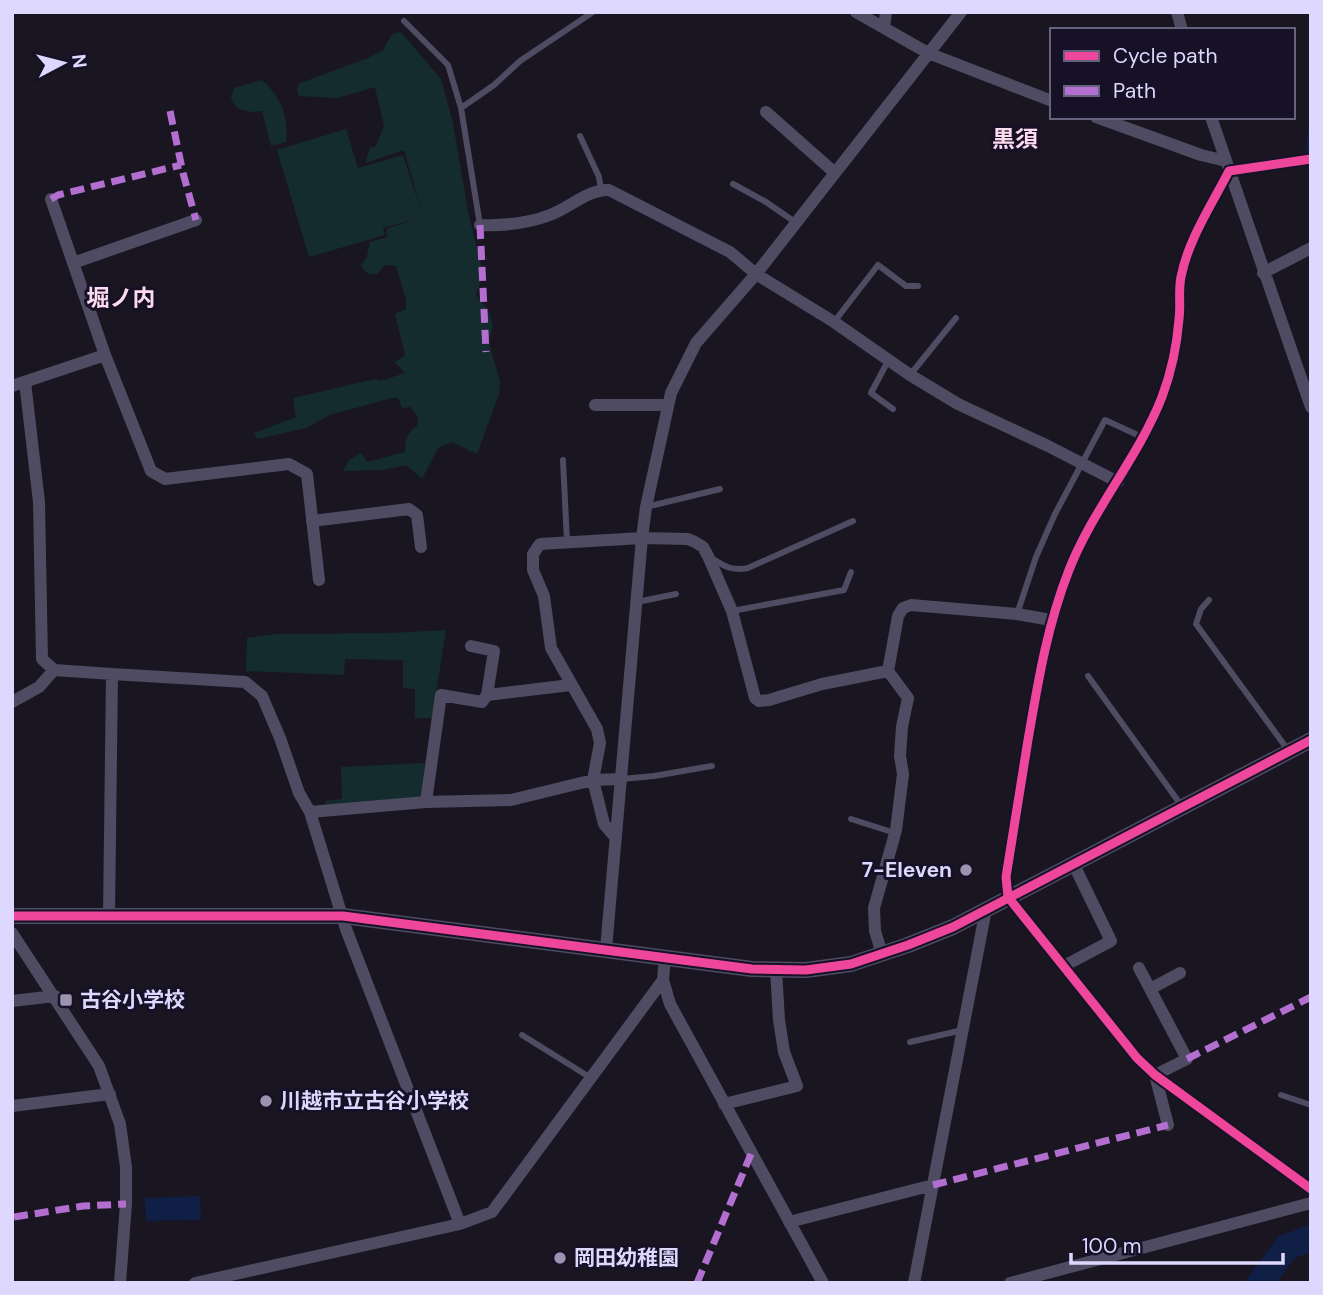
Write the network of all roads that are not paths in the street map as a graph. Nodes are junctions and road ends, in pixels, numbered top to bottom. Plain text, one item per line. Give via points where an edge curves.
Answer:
1 (593, 12) edge
2 (856, 12) edge
3 (886, 12) edge
4 (961, 12) edge
5 (404, 21) dead end
6 (884, 28) junction
7 (928, 54) junction
8 (1050, 100) edge
9 (461, 108) junction
10 (766, 112) dead end
11 (1102, 119) edge
12 (1212, 119) edge
13 (580, 136) dead end
14 (1311, 159) edge
15 (1227, 166) junction
16 (835, 173) junction
17 (733, 184) dead end
18 (601, 190) junction
19 (51, 198) dead end
20 (197, 220) dead end
21 (795, 222) junction
22 (480, 225) joint
23 (1311, 248) edge
24 (73, 263) junction
25 (1264, 272) junction
26 (756, 274) junction
27 (918, 286) dead end
28 (956, 318) dead end
29 (834, 322) junction
30 (105, 355) junction
31 (888, 361) junction
32 (910, 375) junction
33 (19, 384) edge
34 (596, 405) dead end
35 (668, 405) junction
36 (1311, 407) edge
37 (893, 409) dead end
38 (1142, 437) junction
39 (564, 460) dead end
40 (1081, 464) junction
41 (1118, 482) junction
42 (720, 489) dead end
43 (646, 507) junction
44 (312, 521) junction
45 (853, 521) dead end
46 (642, 538) junction
47 (567, 542) junction
48 (421, 547) dead end
49 (708, 556) junction
50 (851, 572) dead end
51 (319, 580) dead end
52 (676, 594) dead end
53 (1209, 600) dead end
54 (637, 602) junction
55 (732, 611) junction
56 (1017, 614) junction
57 (1051, 620) junction
58 (471, 646) dead end
59 (54, 670) junction
60 (888, 671) junction
61 (112, 674) junction
62 (1088, 676) dead end
63 (571, 685) junction
64 (487, 695) junction
65 (12, 702) edge
66 (1311, 740) edge
67 (1289, 751) junction
68 (712, 766) dead end
69 (621, 779) junction
70 (593, 780) junction
71 (426, 802) junction
72 (1183, 807) junction
73 (310, 812) junction
74 (851, 819) dead end
75 (895, 833) junction
76 (616, 838) junction
77 (1073, 863) junction
78 (1008, 897) junction
79 (986, 909) junction
80 (109, 915) junction
81 (12, 916) edge
82 (343, 916) junction
83 (12, 933) edge
84 (606, 949) junction
85 (882, 954) junction
86 (665, 957) junction
87 (1063, 966) junction
88 (1139, 968) dead end
89 (776, 970) junction
90 (1180, 973) dead end
91 (663, 980) junction
92 (1150, 989) junction
93 (55, 996) junction
94 (12, 1001) edge
95 (964, 1030) junction
96 (522, 1035) dead end
97 (910, 1042) dead end
98 (1155, 1075) junction
99 (591, 1078) junction
100 (110, 1094) junction
101 (1281, 1095) dead end
102 (724, 1104) junction
103 (1311, 1105) edge
104 (12, 1106) edge
105 (1168, 1125) dead end
106 (933, 1185) junction
107 (1311, 1189) edge
108 (1311, 1203) edge
109 (789, 1222) junction
110 (460, 1224) junction
111 (120, 1283) edge
112 (195, 1283) edge
113 (823, 1283) edge
114 (914, 1283) edge
115 (1010, 1283) edge

1 - 9 lane
2 - 6 street
3 - 6 street
4 - 7 street
5 - 9 lane via 448,65
6 - 7 street
7 - 8 street
7 - 16 street
9 - 22 lane
10 - 16 street
11 - 15 street
12 - 15 street
13 - 18 lane
14 - 15 street
15 - 25 street
15 - 38 street via 1187,255 1180,279 1180,319 1172,360 1162,396
16 - 21 street
17 - 21 lane
18 - 22 street via 513,226
18 - 26 street via 610,190 730,252
19 - 24 street
20 - 24 street
21 - 26 street
23 - 25 street
24 - 30 street
25 - 36 street
26 - 29 street
26 - 35 street via 695,343
27 - 29 lane via 906,286 878,265
28 - 32 lane
29 - 31 street
30 - 33 street
30 - 44 street via 151,471 165,479 289,464 307,474
31 - 32 street
31 - 37 lane via 871,393
32 - 40 street via 958,404
33 - 59 street via 39,502 41,659
34 - 35 street
35 - 43 street
38 - 40 lane via 1104,420
38 - 41 street
39 - 47 lane
40 - 41 street
40 - 56 lane via 1036,557
41 - 57 street via 1070,568
42 - 43 lane
43 - 46 street
44 - 48 street via 409,509 417,515
44 - 51 street
45 - 49 lane via 748,568 726,568
46 - 47 street
46 - 49 street via 688,539 703,547
46 - 54 street
47 - 63 street via 540,544 533,554 533,570 544,596 551,648
49 - 55 street
50 - 55 lane via 844,590
52 - 54 lane
53 - 67 lane via 1196,624
54 - 69 street
55 - 60 street via 759,701
56 - 57 street
56 - 60 street via 903,608
57 - 78 street via 1006,877
58 - 64 street via 494,651
59 - 61 street
59 - 65 street via 39,687
60 - 75 street via 908,698
61 - 73 street via 245,682 262,696
61 - 80 street
62 - 72 lane
63 - 64 street
63 - 70 street via 597,729 600,743
64 - 71 street via 482,702 441,695
66 - 67 street
67 - 72 street
68 - 69 lane
69 - 70 street
69 - 76 street
70 - 71 street via 510,800
70 - 76 street via 604,824
71 - 73 street
72 - 77 street
73 - 82 street
74 - 75 lane
75 - 85 street via 874,908
76 - 84 street
77 - 78 street
77 - 87 street via 1111,941
78 - 79 street
78 - 87 street
79 - 85 street
79 - 95 street
80 - 81 street
80 - 82 street
82 - 84 street
82 - 110 street
83 - 93 street
84 - 86 street
85 - 89 street via 851,964
86 - 89 street
86 - 91 street
87 - 98 street
88 - 92 street
89 - 102 street via 784,1052 797,1086
90 - 92 street
91 - 99 street
91 - 102 street via 670,1004
92 - 98 street via 1186,1059
93 - 94 street
93 - 100 street via 99,1066
95 - 97 lane
95 - 106 street
96 - 99 lane
98 - 105 street
98 - 107 street
99 - 110 street via 492,1212
100 - 104 street
100 - 111 street via 126,1167
101 - 103 lane
102 - 109 street
106 - 109 street
106 - 114 street
108 - 115 street
109 - 113 street
110 - 112 street

